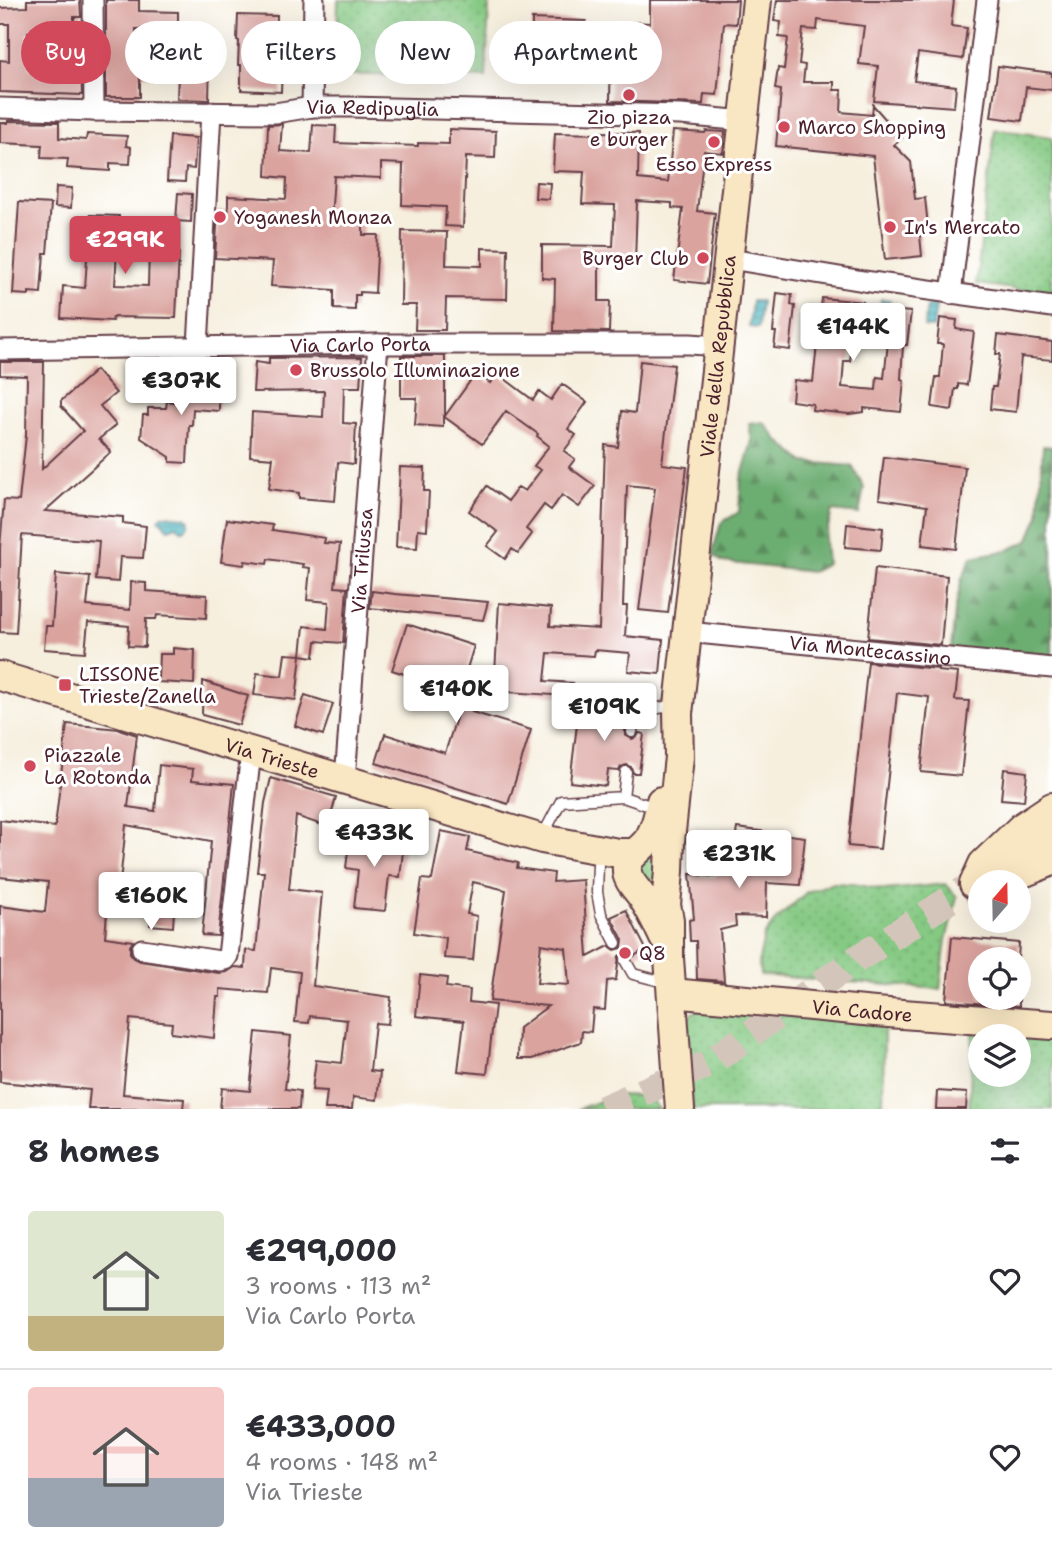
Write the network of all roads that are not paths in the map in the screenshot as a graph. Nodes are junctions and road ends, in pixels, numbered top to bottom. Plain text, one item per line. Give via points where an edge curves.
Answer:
1 (93, 0) edge
2 (314, 0) edge
3 (757, 0) edge
4 (987, 0) edge
5 (312, 107) junction
6 (0, 108) edge
7 (94, 111) junction
8 (211, 112) junction
9 (745, 121) junction
10 (730, 259) junction
11 (951, 294) junction
12 (1052, 307) edge
13 (378, 344) junction
14 (198, 346) junction
15 (720, 346) junction
16 (0, 350) edge
17 (687, 632) junction
18 (1052, 668) edge
19 (0, 676) edge
20 (679, 709) junction
21 (632, 732) dead end
22 (251, 752) junction
23 (626, 772) dead end
24 (345, 779) junction
25 (623, 797) junction
26 (1052, 807) edge
27 (660, 809) junction
28 (1052, 832) edge
29 (542, 839) junction
30 (637, 851) junction
31 (1052, 860) edge
32 (598, 864) junction
33 (984, 870) edge
34 (1002, 870) edge
35 (1023, 870) edge
36 (668, 871) junction
37 (633, 884) junction
38 (616, 943) dead end
39 (142, 949) dead end
40 (625, 960) dead end
41 (671, 978) junction
42 (1052, 1025) edge
43 (680, 1109) edge

1 - 7 street
2 - 5 street
3 - 9 street, Viale della Repubblica
4 - 11 street
5 - 8 street, Via Redipuglia via 275,113
5 - 9 street, Via Redipuglia via 681,115
6 - 7 street, Via Redipuglia
7 - 8 street, Via Redipuglia
8 - 14 street
9 - 10 street, Viale della Repubblica
10 - 11 street
10 - 15 street, Viale della Repubblica
11 - 12 street
13 - 14 street, Via Carlo Porta
13 - 15 street, Via Carlo Porta
13 - 24 street, Via Trilussa
14 - 16 street, Via Carlo Porta
15 - 17 street, Viale della Repubblica
17 - 18 street, Via Montecassino
17 - 20 street, Viale della Repubblica
19 - 22 street, Via Trieste
20 - 21 lane via 635,712
20 - 27 street, Viale della Repubblica
20 - 36 street, Viale della Repubblica
22 - 24 street, Via Trieste
22 - 39 street via 228,956 220,961
23 - 25 lane
24 - 29 street, Via Trieste
25 - 27 lane
25 - 29 lane via 561,802
26 - 33 street via 1022,827 984,864
27 - 30 street, Viale della Repubblica via 649,839
28 - 34 street
29 - 30 street, Via Trieste via 618,853
29 - 32 street, Via Trieste
30 - 36 street via 654,849 666,857
30 - 37 street, Viale della Repubblica via 627,865
31 - 35 street
32 - 37 street, Via Trieste
32 - 38 lane via 601,914
36 - 37 street via 659,888
36 - 41 street, Viale della Repubblica
37 - 41 street, Viale della Repubblica via 664,939
40 - 41 lane via 633,974
41 - 42 street, Via Cadore via 875,1012
41 - 43 street, Viale della Repubblica

